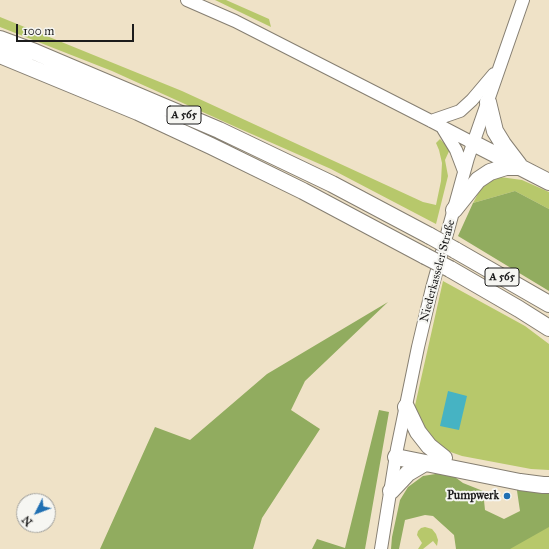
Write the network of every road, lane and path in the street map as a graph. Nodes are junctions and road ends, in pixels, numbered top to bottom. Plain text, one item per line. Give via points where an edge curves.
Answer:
1 (187, 0) edge
2 (523, 0) edge
3 (0, 39) edge
4 (0, 55) edge
5 (500, 67) junction
6 (488, 102) junction
7 (436, 123) junction
8 (473, 143) junction
9 (521, 168) junction
10 (464, 171) junction
11 (549, 182) edge
12 (454, 210) junction
13 (549, 304) edge
14 (519, 309) junction
15 (549, 328) edge
16 (549, 333) edge
17 (406, 407) junction
18 (397, 453) junction
19 (444, 458) junction
20 (425, 463) junction
21 (549, 474) edge
22 (549, 485) edge
23 (391, 491) junction
24 (381, 549) edge

1 - 7 main road via 235,21
2 - 5 main road, Niederkasseler Straße
3 - 13 highway, A 565, bridge via 219,130 332,184
4 - 14 highway, A 565, bridge via 138,112 303,190
5 - 6 main road, Niederkasseler Straße
5 - 7 main road via 460,111
6 - 8 main road, Niederkasseler Straße
6 - 9 highway via 495,131
7 - 8 main road
7 - 10 main road via 456,150
8 - 9 highway
8 - 10 main road, Niederkasseler Straße
9 - 11 highway
9 - 12 highway via 506,167 490,172 478,180
10 - 12 main road, Niederkasseler Straße
12 - 17 main road, Niederkasseler Straße via 432,288
14 - 15 highway, A 565
14 - 16 highway
17 - 18 main road, Niederkasseler Straße
17 - 19 highway via 418,432 429,446
18 - 19 highway
18 - 20 highway
18 - 23 main road, Niederkasseler Straße
19 - 21 highway via 514,474
20 - 22 highway via 520,482
20 - 23 highway via 408,473
23 - 24 main road, Niederkasseler Straße

